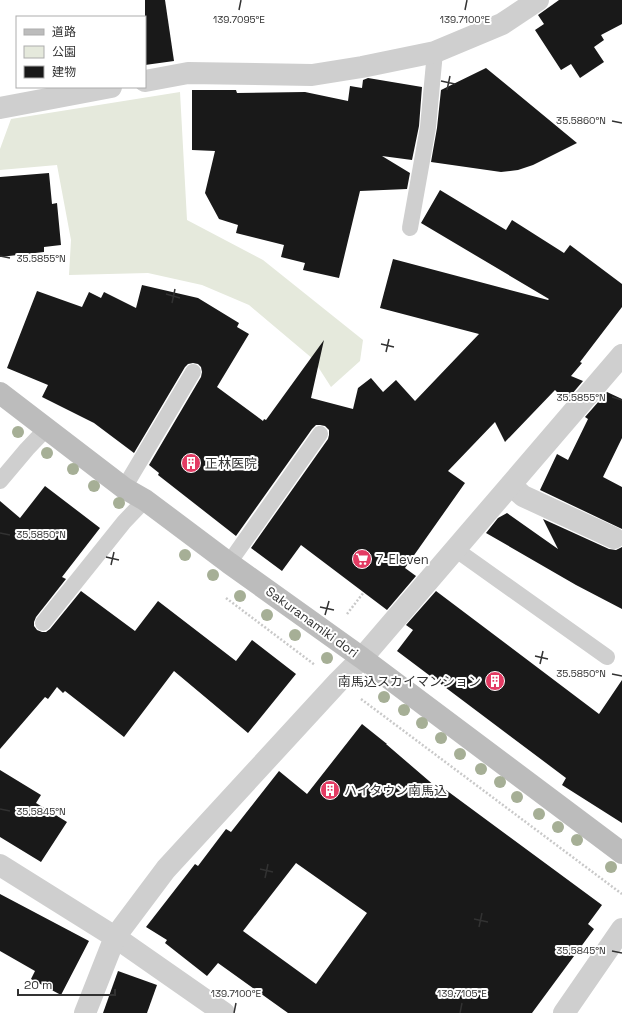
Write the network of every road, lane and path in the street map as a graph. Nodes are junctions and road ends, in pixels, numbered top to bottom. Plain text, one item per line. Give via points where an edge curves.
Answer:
1 (538, 0) edge
2 (435, 52) junction
3 (146, 81) edge
4 (106, 88) edge
5 (0, 108) edge
6 (410, 228) dead end
7 (622, 355) edge
8 (193, 372) dead end
9 (0, 393) edge
10 (47, 428) junction
11 (320, 434) dead end
12 (0, 481) edge
13 (511, 485) junction
14 (124, 488) junction
15 (144, 500) junction
16 (614, 538) dead end
17 (455, 549) junction
18 (229, 563) junction
19 (43, 623) dead end
20 (607, 657) dead end
21 (362, 658) junction
22 (338, 682) junction
23 (622, 853) edge
24 (0, 865) edge
25 (622, 894) edge
26 (622, 929) edge
27 (114, 937) junction
28 (85, 1013) edge
29 (224, 1013) edge
30 (564, 1013) edge

1 - 2 street via 502,24
2 - 3 street via 312,75 188,73
2 - 6 lane via 428,127
4 - 5 street
7 - 13 street
8 - 14 lane
9 - 10 street, Sakuranamiki dori
10 - 12 lane
10 - 14 street, Sakuranamiki dori
11 - 18 lane
13 - 16 street via 523,496
13 - 17 street
14 - 15 street, Sakuranamiki dori
15 - 18 street, Sakuranamiki dori
15 - 19 lane
17 - 20 lane
17 - 21 street
18 - 21 street, Sakuranamiki dori
21 - 22 street
21 - 23 street, Sakuranamiki dori
22 - 25 path
22 - 27 street via 166,869
24 - 27 street
26 - 30 street
27 - 28 street
27 - 29 street

